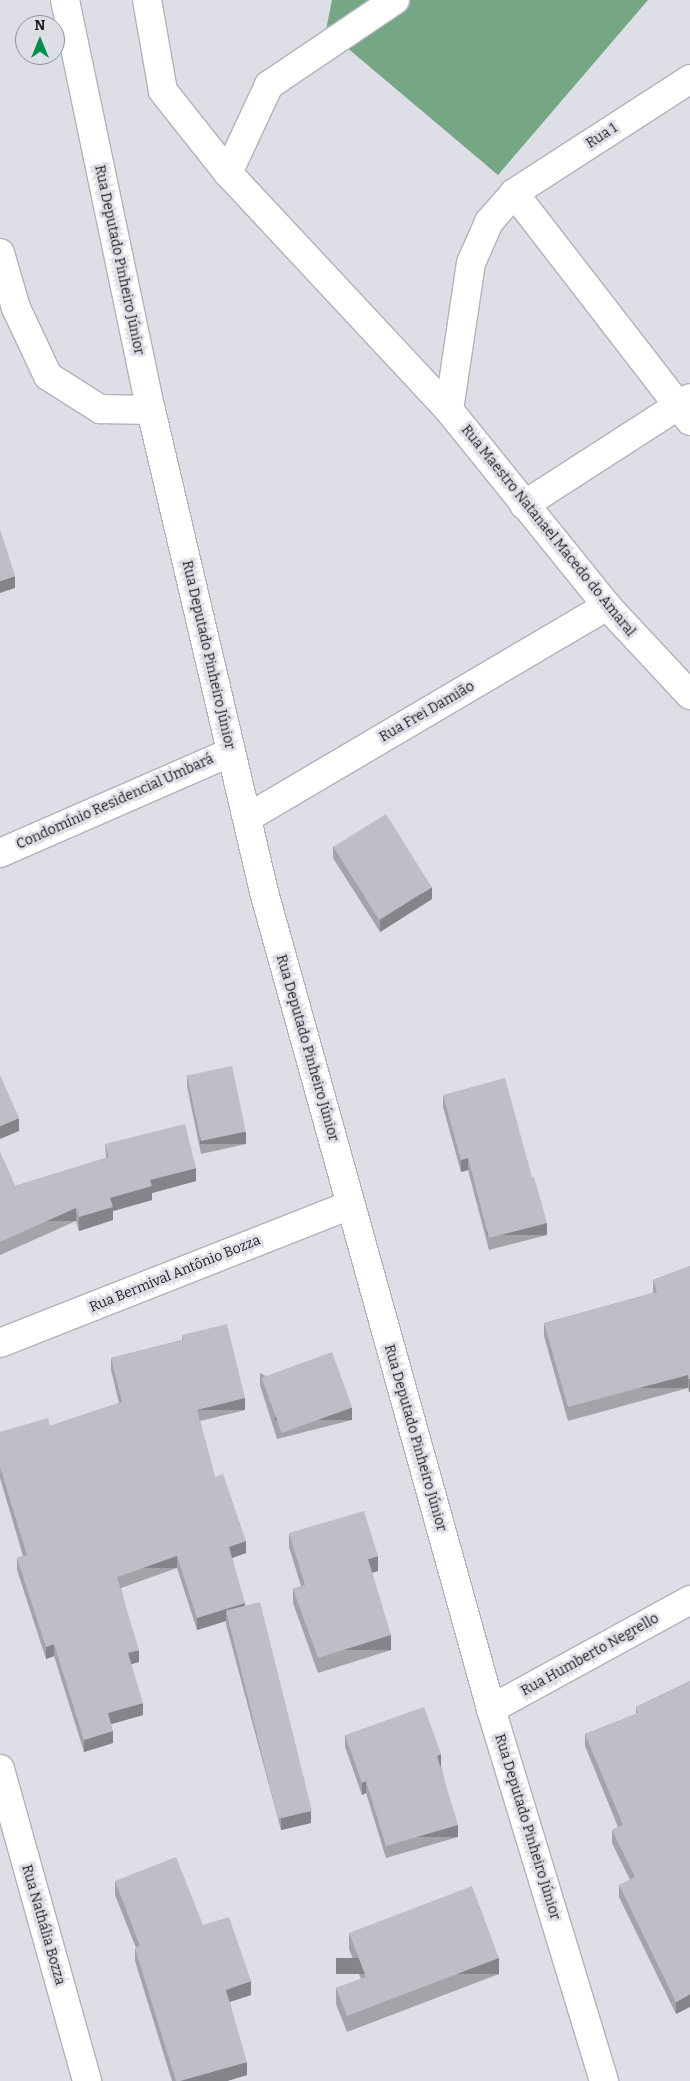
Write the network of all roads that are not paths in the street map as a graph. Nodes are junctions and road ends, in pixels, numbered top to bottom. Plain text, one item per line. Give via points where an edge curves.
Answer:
1 (65, 0) edge
2 (147, 0) edge
3 (395, 0) edge
4 (690, 79) edge
5 (228, 173) junction
6 (514, 193) junction
7 (0, 253) edge
8 (686, 408) edge
9 (150, 410) junction
10 (450, 410) junction
11 (524, 505) junction
12 (607, 606) junction
13 (689, 695) edge
14 (231, 752) junction
15 (247, 818) junction
16 (0, 853) edge
17 (350, 1205) junction
18 (0, 1343) edge
19 (690, 1600) edge
20 (490, 1709) junction
21 (0, 1769) edge
22 (86, 2081) edge
23 (604, 2081) edge

1 - 9 street, Rua Deputado Pinheiro Júnior
2 - 5 street, Rua Maestro Natanael Macedo do Amaral via 163,91
3 - 5 street via 269,85
4 - 6 street, Rua 1
5 - 10 street, Rua Maestro Natanael Macedo do Amaral
6 - 8 street
6 - 10 street, Rua 1 via 489,222 471,263
7 - 9 street via 16,308 48,376 100,408
8 - 11 street
9 - 14 street, Rua Deputado Pinheiro Júnior
10 - 11 street, Rua Maestro Natanael Macedo do Amaral
11 - 12 street, Rua Maestro Natanael Macedo do Amaral
12 - 13 street, Rua Maestro Natanael Macedo do Amaral
12 - 15 street, Rua Frei Damião
14 - 15 street, Rua Deputado Pinheiro Júnior
14 - 16 street, Condomínio Residencial Umbará
15 - 17 street, Rua Deputado Pinheiro Júnior via 264,892
17 - 18 street, Rua Bermival Antônio Bozza
17 - 20 street, Rua Deputado Pinheiro Júnior
19 - 20 street, Rua Humberto Negrello
20 - 23 street, Rua Deputado Pinheiro Júnior
21 - 22 street, Rua Nathália Bozza

